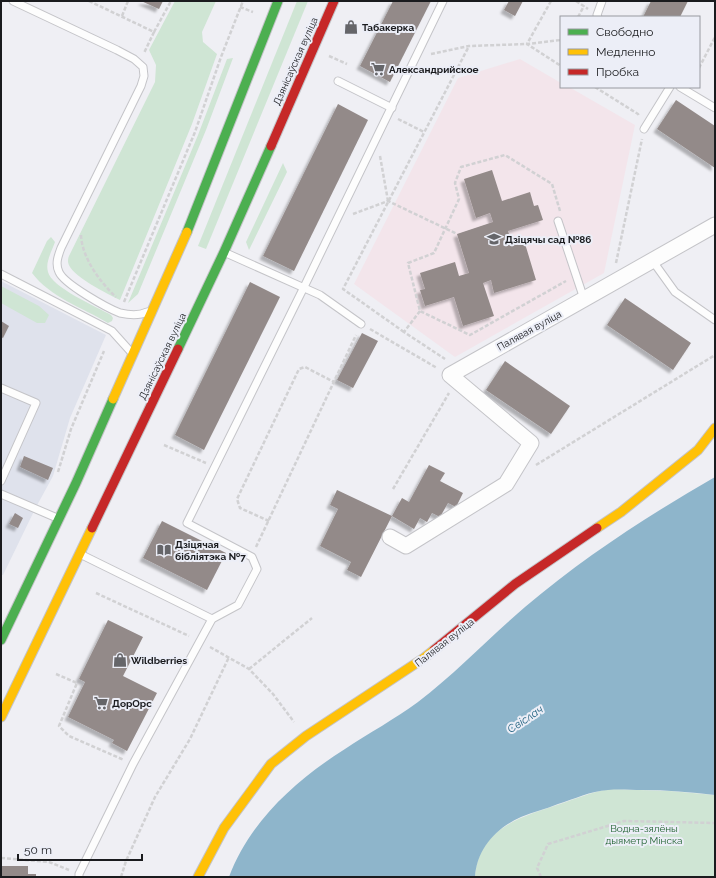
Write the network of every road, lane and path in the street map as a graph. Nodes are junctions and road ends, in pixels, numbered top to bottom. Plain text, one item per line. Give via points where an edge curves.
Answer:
1 (13, 1) edge
2 (89, 1) edge
3 (128, 1) edge
4 (171, 1) edge
5 (243, 1) edge
6 (278, 1) edge
7 (334, 1) edge
8 (443, 1) edge
9 (551, 1) edge
10 (602, 1) edge
11 (584, 6) dead end
12 (122, 16) junction
13 (579, 16) edge
14 (598, 16) edge
15 (154, 32) junction
16 (715, 37) edge
17 (560, 40) edge
18 (527, 44) junction
19 (469, 46) junction
20 (149, 57) dead end
21 (416, 57) junction
22 (560, 65) edge
23 (700, 66) edge
24 (338, 81) dead end
25 (597, 88) edge
26 (669, 88) edge
27 (682, 88) edge
28 (715, 108) edge
29 (390, 111) junction
30 (644, 129) junction
31 (424, 132) junction
32 (377, 138) junction
33 (388, 201) junction
34 (337, 220) junction
35 (558, 221) joint
36 (715, 225) edge
37 (445, 228) junction
38 (457, 234) dead end
39 (77, 235) dead end
40 (224, 252) junction
41 (652, 260) junction
42 (1, 274) edge
43 (576, 275) junction
44 (621, 278) junction
45 (304, 287) junction
46 (107, 295) dead end
47 (117, 298) dead end
48 (584, 299) junction
49 (154, 308) junction
50 (420, 311) junction
51 (715, 320) edge
52 (361, 324) junction
53 (404, 332) junction
54 (104, 351) dead end
55 (133, 354) junction
56 (715, 356) edge
57 (432, 366) dead end
58 (458, 375) junction
59 (334, 382) junction
60 (1, 388) edge
61 (715, 428) edge
62 (164, 445) dead end
63 (215, 467) junction
64 (533, 468) dead end
65 (57, 475) dead end
66 (1, 481) edge
67 (393, 489) dead end
68 (1, 494) edge
69 (59, 519) junction
70 (269, 521) junction
71 (390, 537) dead end
72 (80, 554) junction
73 (252, 557) junction
74 (96, 593) dead end
75 (312, 618) dead end
76 (212, 619) junction
77 (1, 640) edge
78 (200, 642) junction
79 (229, 657) junction
80 (249, 669) junction
81 (56, 674) dead end
82 (3, 707) edge
83 (306, 736) junction
84 (133, 764) junction
85 (715, 823) edge
86 (1, 858) edge
87 (79, 876) edge
88 (121, 877) edge
89 (198, 877) edge
90 (540, 877) edge

1 - 49 lane via 117,50 143,67 141,86 61,248 57,265 59,273 77,290 120,312 143,314
2 - 12 path
3 - 12 path
4 - 15 path
5 - 46 path via 195,132 124,303
6 - 49 main road via 186,235
7 - 40 main road, Дзянісаўская вуліца
8 - 21 lane
9 - 18 path
10 - 14 lane
11 - 13 path
12 - 15 path
15 - 20 path via 145,51
16 - 23 path
17 - 18 path
18 - 19 path
18 - 22 path
19 - 21 path
19 - 31 path
21 - 29 lane
24 - 29 lane
25 - 30 path via 638,114
26 - 30 lane
27 - 28 lane
29 - 31 path
29 - 32 lane
30 - 44 path via 615,268
31 - 33 path
32 - 33 path
32 - 34 lane
33 - 34 path
33 - 37 path
33 - 53 path via 343,289
34 - 45 lane
35 - 37 path via 562,218 552,184 505,155 461,167 455,183 459,200
35 - 43 lane
36 - 41 street, Палявая вуліца
37 - 38 path
37 - 50 path via 434,253 408,263
39 - 47 path via 80,229 87,257
40 - 45 lane
40 - 72 main road, Дзянісаўская вуліца
41 - 44 street, Палявая вуліца
41 - 51 lane via 675,292
42 - 55 lane via 112,331
43 - 48 lane
43 - 50 path via 470,335
44 - 48 street, Палявая вуліца
45 - 52 lane via 320,295
45 - 63 lane
48 - 58 street, Палявая вуліца
49 - 55 main road
50 - 53 path
52 - 57 path
52 - 59 path
53 - 58 path
54 - 65 path via 71,429
55 - 69 main road
56 - 64 path
58 - 67 path
58 - 71 street via 531,443 506,484 406,546
59 - 70 path
59 - 70 path via 304,367 299,369 237,499 240,508
60 - 66 lane via 36,403
61 - 83 main road, Палявая вуліца via 698,450 621,512 515,584 424,658
62 - 63 path
63 - 73 lane via 187,523
68 - 69 lane
69 - 77 main road
70 - 73 path
72 - 76 lane
72 - 82 main road, Дзянісаўская вуліца
73 - 76 lane via 257,569 238,605
74 - 78 path
75 - 80 path
76 - 78 lane
78 - 79 path
78 - 84 lane
79 - 80 path
79 - 88 path via 190,739 155,797
80 - 83 path via 273,694
81 - 84 path via 77,683 59,726 69,736
83 - 89 main road, Палявая вуліца via 271,764 224,828
84 - 87 lane
85 - 90 path via 624,821 548,844 537,868
86 - 87 path via 49,862

